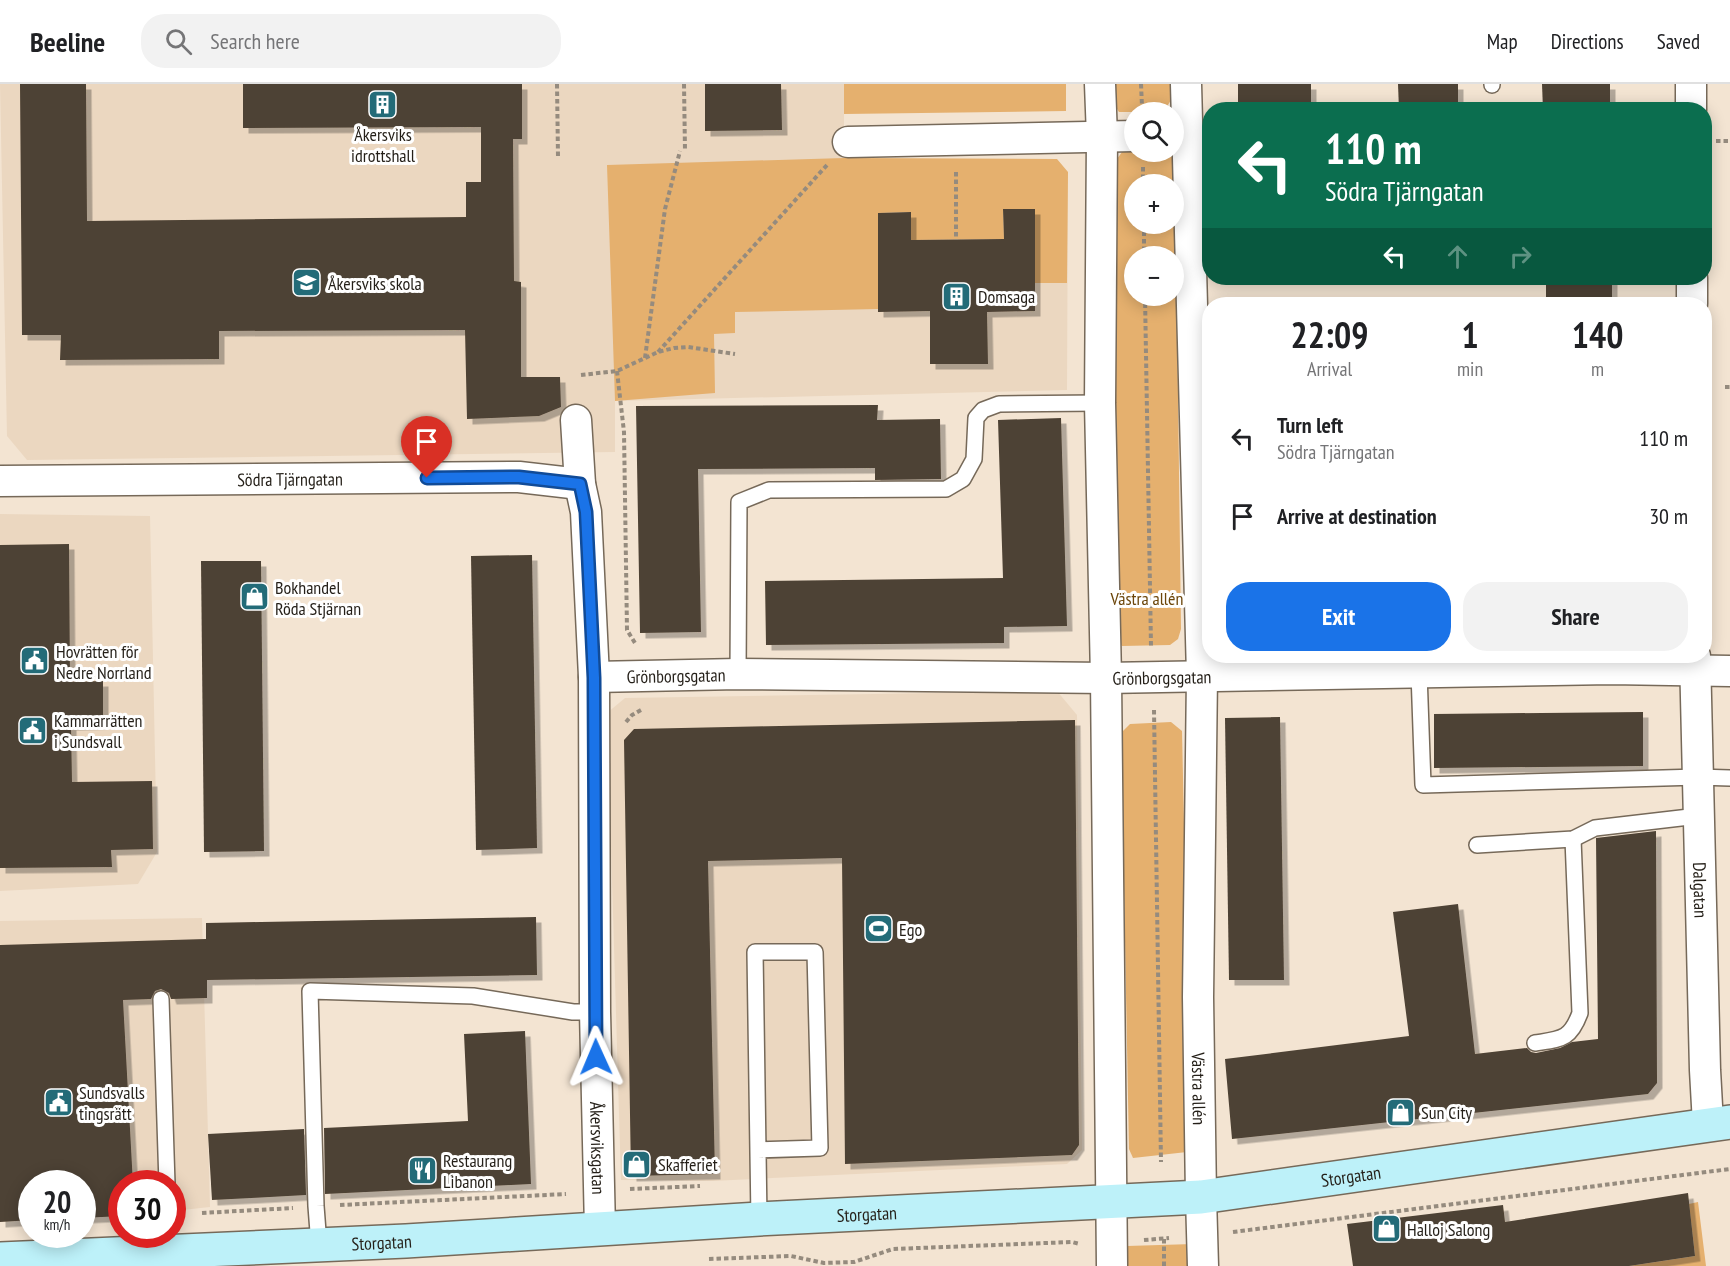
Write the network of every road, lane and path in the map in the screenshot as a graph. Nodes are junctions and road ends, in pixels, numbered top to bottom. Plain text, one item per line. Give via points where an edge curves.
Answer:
1 (557, 84) edge
2 (684, 84) edge
3 (1100, 84) edge
4 (1141, 84) edge
5 (1186, 84) edge
6 (1691, 84) edge
7 (1142, 102) edge
8 (1184, 102) edge
9 (1691, 102) edge
10 (1124, 136) edge
11 (1102, 137) junction
12 (1716, 141) dead end
13 (1730, 141) edge
14 (848, 142) joint
15 (558, 157) dead end
16 (1181, 162) edge
17 (956, 166) dead end
18 (956, 240) dead end
19 (1145, 306) edge
20 (658, 352) junction
21 (735, 354) dead end
22 (645, 358) junction
23 (617, 371) junction
24 (581, 375) dead end
25 (1100, 404) junction
26 (576, 420) dead end
27 (0, 482) edge
28 (580, 484) junction
29 (637, 645) dead end
30 (1695, 663) edge
31 (1730, 671) edge
32 (1419, 673) junction
33 (738, 674) junction
34 (1202, 675) junction
35 (1153, 677) junction
36 (594, 678) junction
37 (1106, 678) junction
38 (1698, 777) junction
39 (1730, 778) edge
40 (1698, 816) junction
41 (1573, 839) junction
42 (1477, 845) dead end
43 (161, 999) dead end
44 (595, 1011) junction
45 (1535, 1043) dead end
46 (1719, 1123) edge
47 (758, 1150) junction
48 (1161, 1162) dead end
49 (167, 1170) edge
50 (599, 1192) junction
51 (1201, 1197) junction
52 (1110, 1202) junction
53 (316, 1206) junction
54 (196, 1214) dead end
55 (759, 1219) junction
56 (600, 1229) junction
57 (1164, 1238) dead end
58 (186, 1243) edge
59 (319, 1245) junction
60 (116, 1248) edge
61 (0, 1259) edge
62 (1112, 1266) edge
63 (1164, 1266) edge
64 (1203, 1266) edge

1 - 15 path
2 - 22 path via 682,151 665,208
3 - 11 street
4 - 7 path
5 - 8 street, Västra allén
6 - 9 street
10 - 11 street
11 - 14 street
11 - 25 street
12 - 13 path
14 - 20 path
16 - 34 street, Västra allén
17 - 18 path
19 - 35 path
20 - 21 path via 688,347
20 - 22 path
22 - 23 path
23 - 24 path
23 - 29 path via 624,432 627,630
25 - 33 lane via 999,404 983,410 976,418 974,459 963,479 946,489 769,490 739,502
25 - 37 street
26 - 28 street, Åkersviksgatan
27 - 28 street, Södra Tjärngatan via 519,477
28 - 36 street, Åkersviksgatan via 586,512
30 - 31 street, Grönborgsgatan
30 - 32 street, Grönborgsgatan
30 - 38 street, Dalgatan
32 - 34 street, Grönborgsgatan
32 - 38 lane via 1423,785
33 - 36 street, Grönborgsgatan
33 - 37 street, Grönborgsgatan
34 - 35 street, Grönborgsgatan
34 - 51 street, Västra allén via 1198,986
35 - 37 street, Grönborgsgatan
35 - 48 path
36 - 44 street, Åkersviksgatan
37 - 52 street
38 - 39 lane
38 - 40 street, Dalgatan
40 - 41 lane via 1595,828
40 - 46 street, Dalgatan via 1705,1070
41 - 42 lane
41 - 45 lane via 1580,1013 1574,1030 1560,1039
43 - 49 lane
44 - 50 street, Åkersviksgatan
44 - 53 lane via 573,1012 473,996 310,991
46 - 51 street, Storgatan
47 - 47 lane via 755,952 815,952 820,1148
47 - 55 lane
50 - 53 path
50 - 56 street, Åkersviksgatan
51 - 52 street, Storgatan
51 - 64 street, Västra allén
52 - 55 street, Storgatan
52 - 62 street
53 - 54 path
53 - 59 lane
55 - 56 street, Storgatan
56 - 59 street, Storgatan
57 - 63 path
58 - 59 street, Storgatan
60 - 61 street, Storgatan

